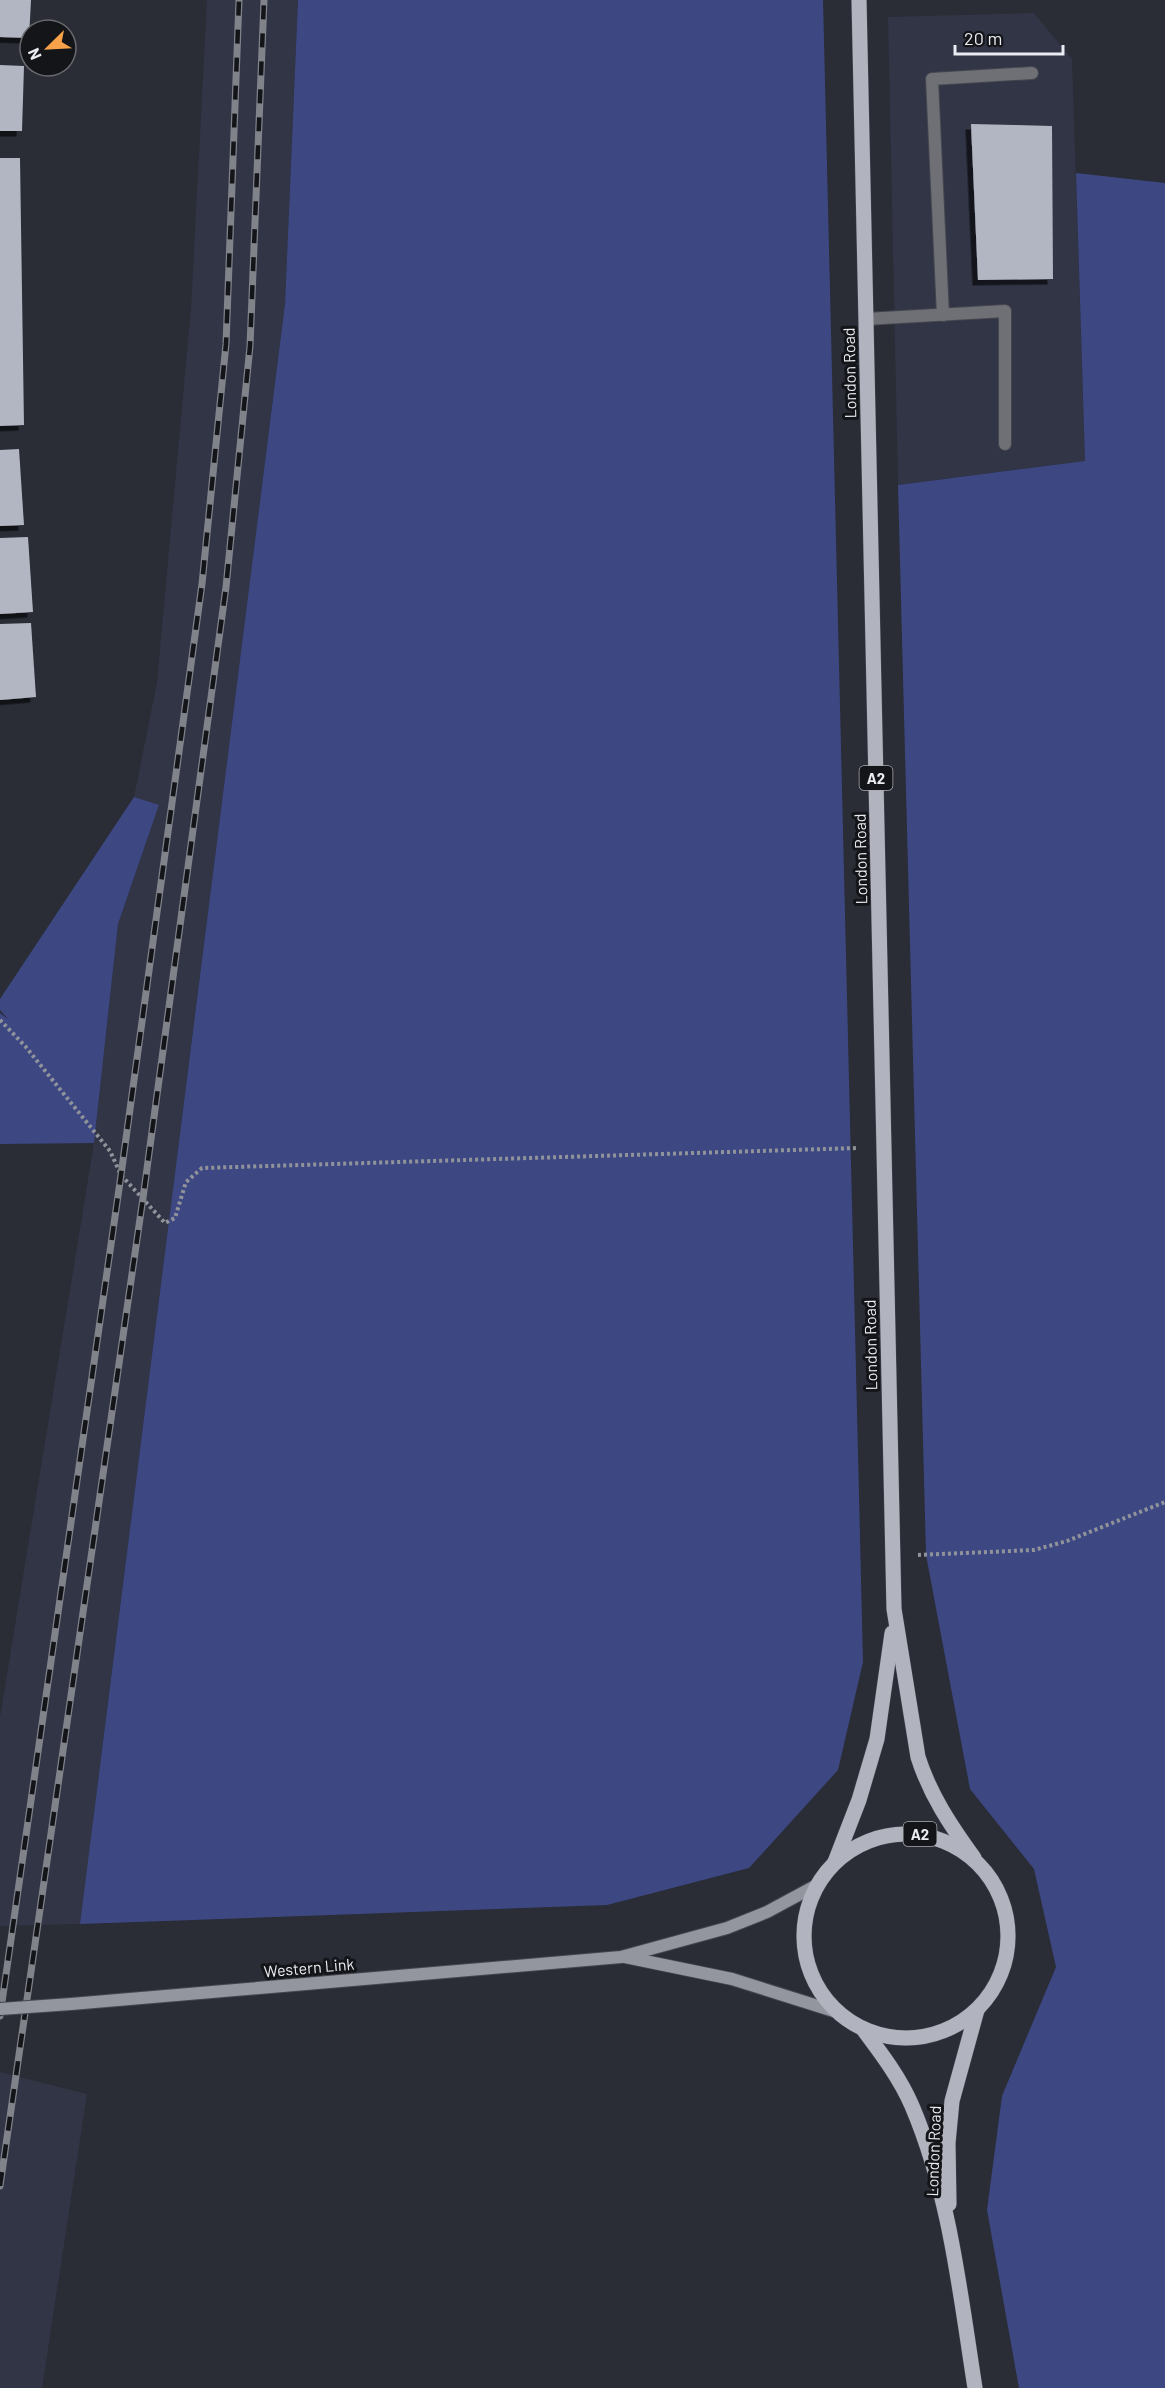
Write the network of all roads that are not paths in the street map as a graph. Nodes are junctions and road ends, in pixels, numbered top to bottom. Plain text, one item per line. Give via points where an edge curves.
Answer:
1 (859, 0) edge
2 (1032, 73) dead end
3 (943, 315) junction
4 (866, 319) junction
5 (1005, 444) dead end
6 (894, 1609) junction
7 (974, 1858) junction
8 (835, 1862) junction
9 (817, 1885) junction
10 (621, 1957) junction
11 (0, 2009) edge
12 (978, 2010) junction
13 (840, 2013) junction
14 (863, 2029) junction
15 (949, 2225) junction
16 (975, 2388) edge

1 - 4 main road, London Road / A2
2 - 3 lane via 932,79
3 - 4 lane
3 - 5 lane via 1005,311
4 - 6 main road, London Road / A2
6 - 7 main road, London Road / A2 via 920,1764 947,1820
6 - 8 main road, London Road / A2 via 877,1739
7 - 8 main road, London Road / A2 via 948,1842 919,1834 889,1834 860,1844
7 - 12 main road, London Road / A2 via 996,1884 1007,1916 1008,1950 998,1983
8 - 9 main road, London Road / A2
9 - 10 main road, Western Link via 727,1928
9 - 13 main road, London Road / A2 via 807,1911 804,1939 809,1966 821,1992
10 - 11 main road, Western Link, bridge
10 - 13 main road, Western Link via 732,1979
12 - 14 main road, London Road / A2 via 952,2028 923,2037 893,2037
12 - 15 main road, London Road / A2 via 952,2101
13 - 14 main road, London Road / A2
14 - 15 main road, London Road / A2 via 912,2105
15 - 16 main road, London Road / A2

